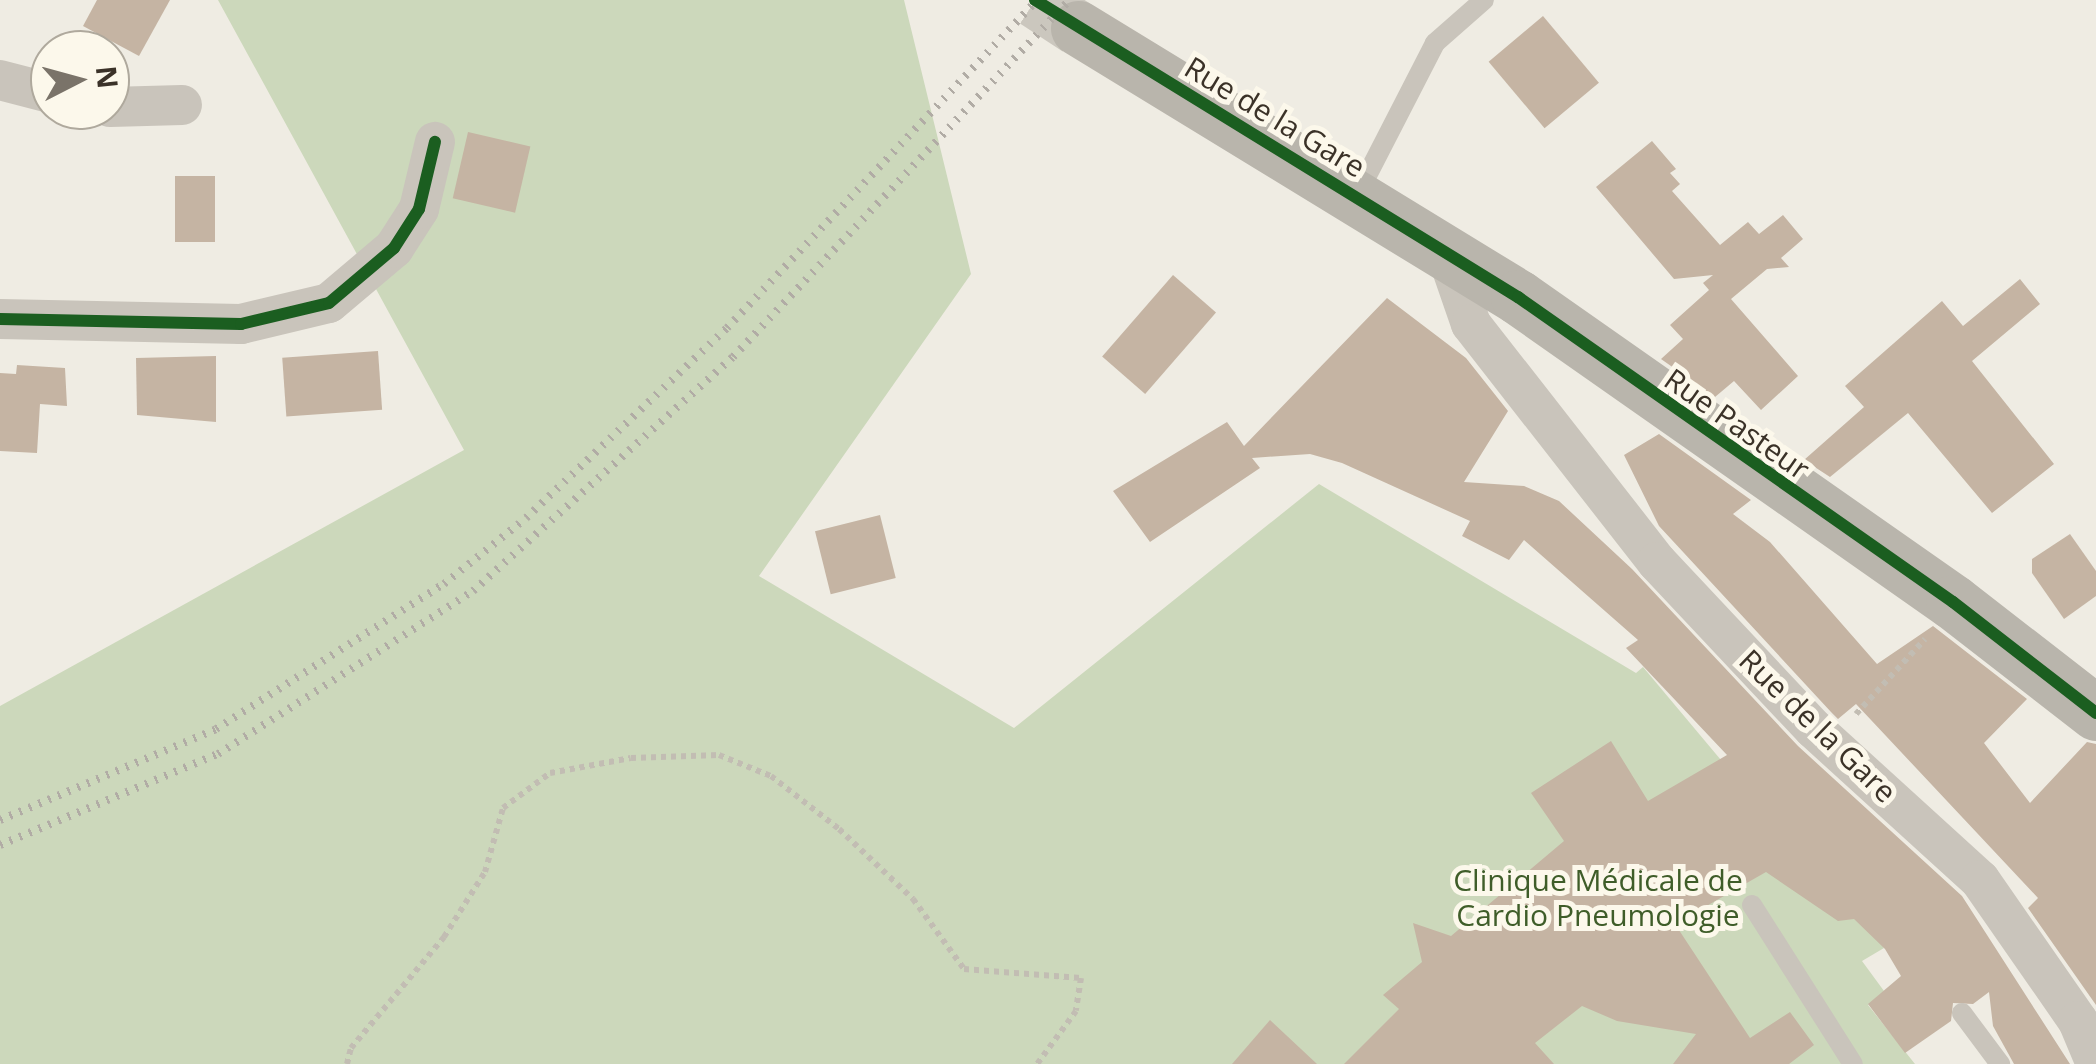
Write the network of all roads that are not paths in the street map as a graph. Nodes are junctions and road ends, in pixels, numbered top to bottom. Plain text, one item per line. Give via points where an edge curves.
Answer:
1 (1484, 0) edge
2 (1078, 28) tunnel mouth
3 (0, 80) edge
4 (30, 88) edge
5 (182, 105) dead end
6 (130, 107) edge
7 (435, 142) dead end
8 (1357, 195) junction
9 (1446, 249) junction
10 (0, 319) edge
11 (2096, 713) edge
12 (1752, 905) dead end
13 (1962, 1013) dead end
14 (1852, 1064) edge
15 (2000, 1064) edge
16 (2096, 1064) edge

1 - 8 lane via 1435,43
2 - 8 street, Rue de la Gare
3 - 4 street
5 - 6 street
7 - 10 street via 419,208 394,248 329,303 242,324 103,327
8 - 9 street, Rue de la Gare
9 - 11 street, Rue Pasteur via 1953,602
9 - 16 street, Rue de la Gare via 1470,324 1657,562 1830,744 1980,880 2078,1022
12 - 14 lane
13 - 15 lane

